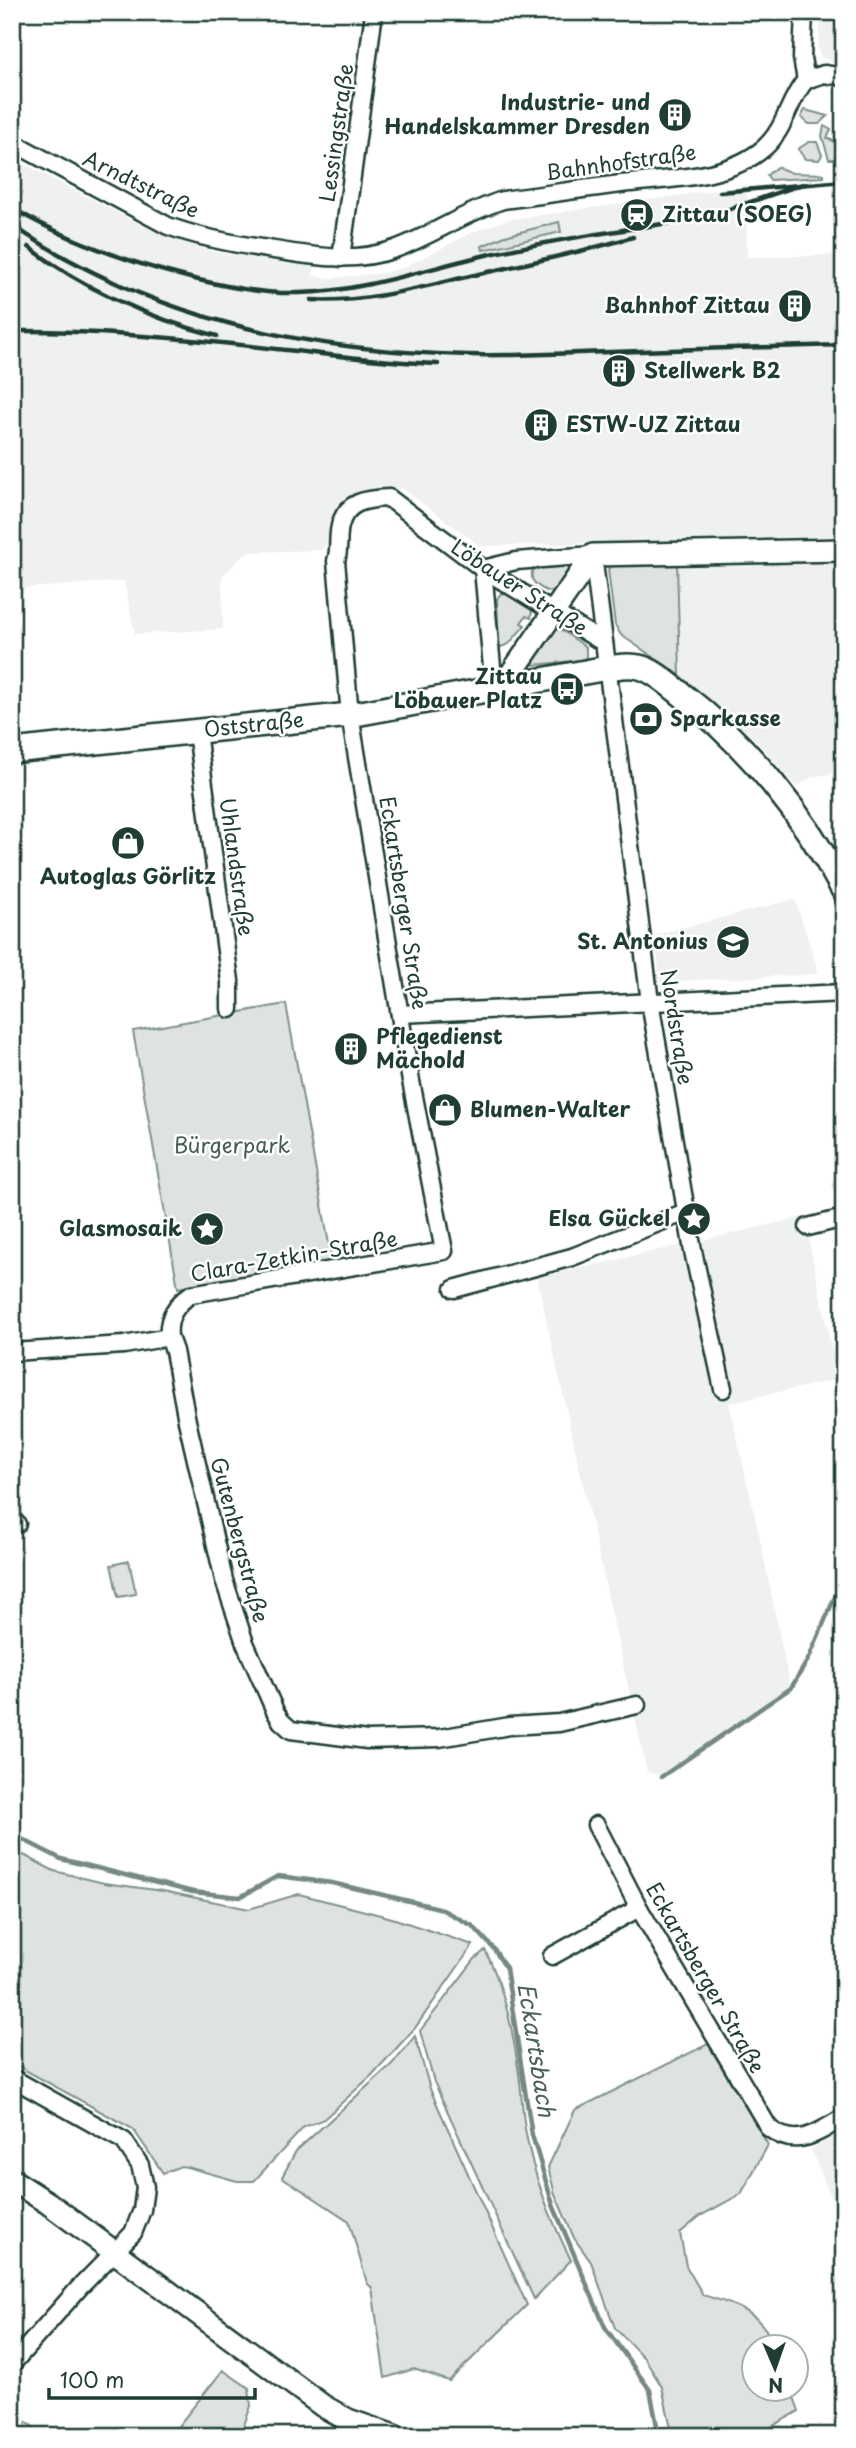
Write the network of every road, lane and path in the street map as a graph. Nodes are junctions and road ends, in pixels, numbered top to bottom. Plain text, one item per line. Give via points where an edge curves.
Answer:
1 (374, 12) edge
2 (804, 12) edge
3 (844, 77) edge
4 (806, 80) junction
5 (12, 142) edge
6 (341, 258) junction
7 (844, 550) edge
8 (593, 555) junction
9 (336, 561) joint
10 (483, 569) junction
11 (554, 612) junction
12 (604, 643) junction
13 (607, 668) junction
14 (498, 688) junction
15 (350, 715) junction
16 (197, 732) junction
17 (12, 751) edge
18 (844, 891) edge
19 (844, 993) edge
20 (650, 1002) junction
21 (230, 1009) dead end
22 (400, 1014) junction
23 (686, 1212) junction
24 (844, 1218) edge
25 (808, 1227) dead end
26 (444, 1251) joint
27 (454, 1289) dead end
28 (169, 1337) junction
29 (12, 1352) edge
30 (723, 1390) dead end
31 (637, 1705) dead end
32 (596, 1825) dead end
33 (639, 1909) junction
34 (552, 1956) dead end
35 (12, 2078) edge
36 (844, 2117) edge
37 (12, 2180) edge
38 (114, 2251) junction
39 (12, 2364) edge
40 (350, 2428) edge
41 (394, 2436) edge

1 - 6 street, Lessingstraße
2 - 4 street
3 - 4 street via 824,74
4 - 6 street, Bahnhofstraße via 779,132 742,163 699,174 503,200 397,248
5 - 6 street, Arndtstraße via 193,235
7 - 8 street
8 - 10 street via 516,561
8 - 11 street
8 - 12 street
9 - 10 street, Löbauer Straße via 339,527 349,507 358,501 389,498
9 - 15 street, Eckartsberger Straße
10 - 11 street, Löbauer Straße
10 - 14 street
11 - 12 street, Löbauer Straße
11 - 14 street
12 - 13 street, Löbauer Straße
13 - 14 main road, Oststraße
13 - 18 main road via 641,667 722,728 810,834
13 - 20 street, Nordstraße
14 - 15 main road, Oststraße
15 - 16 main road, Oststraße
15 - 22 street, Eckartsberger Straße
16 - 17 main road, Oststraße
16 - 21 street, Uhlandstraße
19 - 20 street
20 - 22 street
20 - 23 street, Nordstraße
22 - 26 street, Eckartsberger Straße
23 - 27 street via 572,1256
23 - 30 street, Nordstraße
24 - 25 street
26 - 28 street, Clara-Zetkin-Straße via 191,1294 171,1316
28 - 29 street via 124,1345
28 - 31 street, Gutenbergstraße via 224,1580 275,1711 291,1730 367,1740 439,1738 559,1723
32 - 33 street, Eckartsberger Straße
33 - 34 street
33 - 36 street, Eckartsberger Straße via 769,2128 778,2135 811,2137
35 - 38 street via 124,2141 140,2165 145,2187 142,2210 133,2233
37 - 38 street
38 - 39 street
38 - 40 street
40 - 41 street

